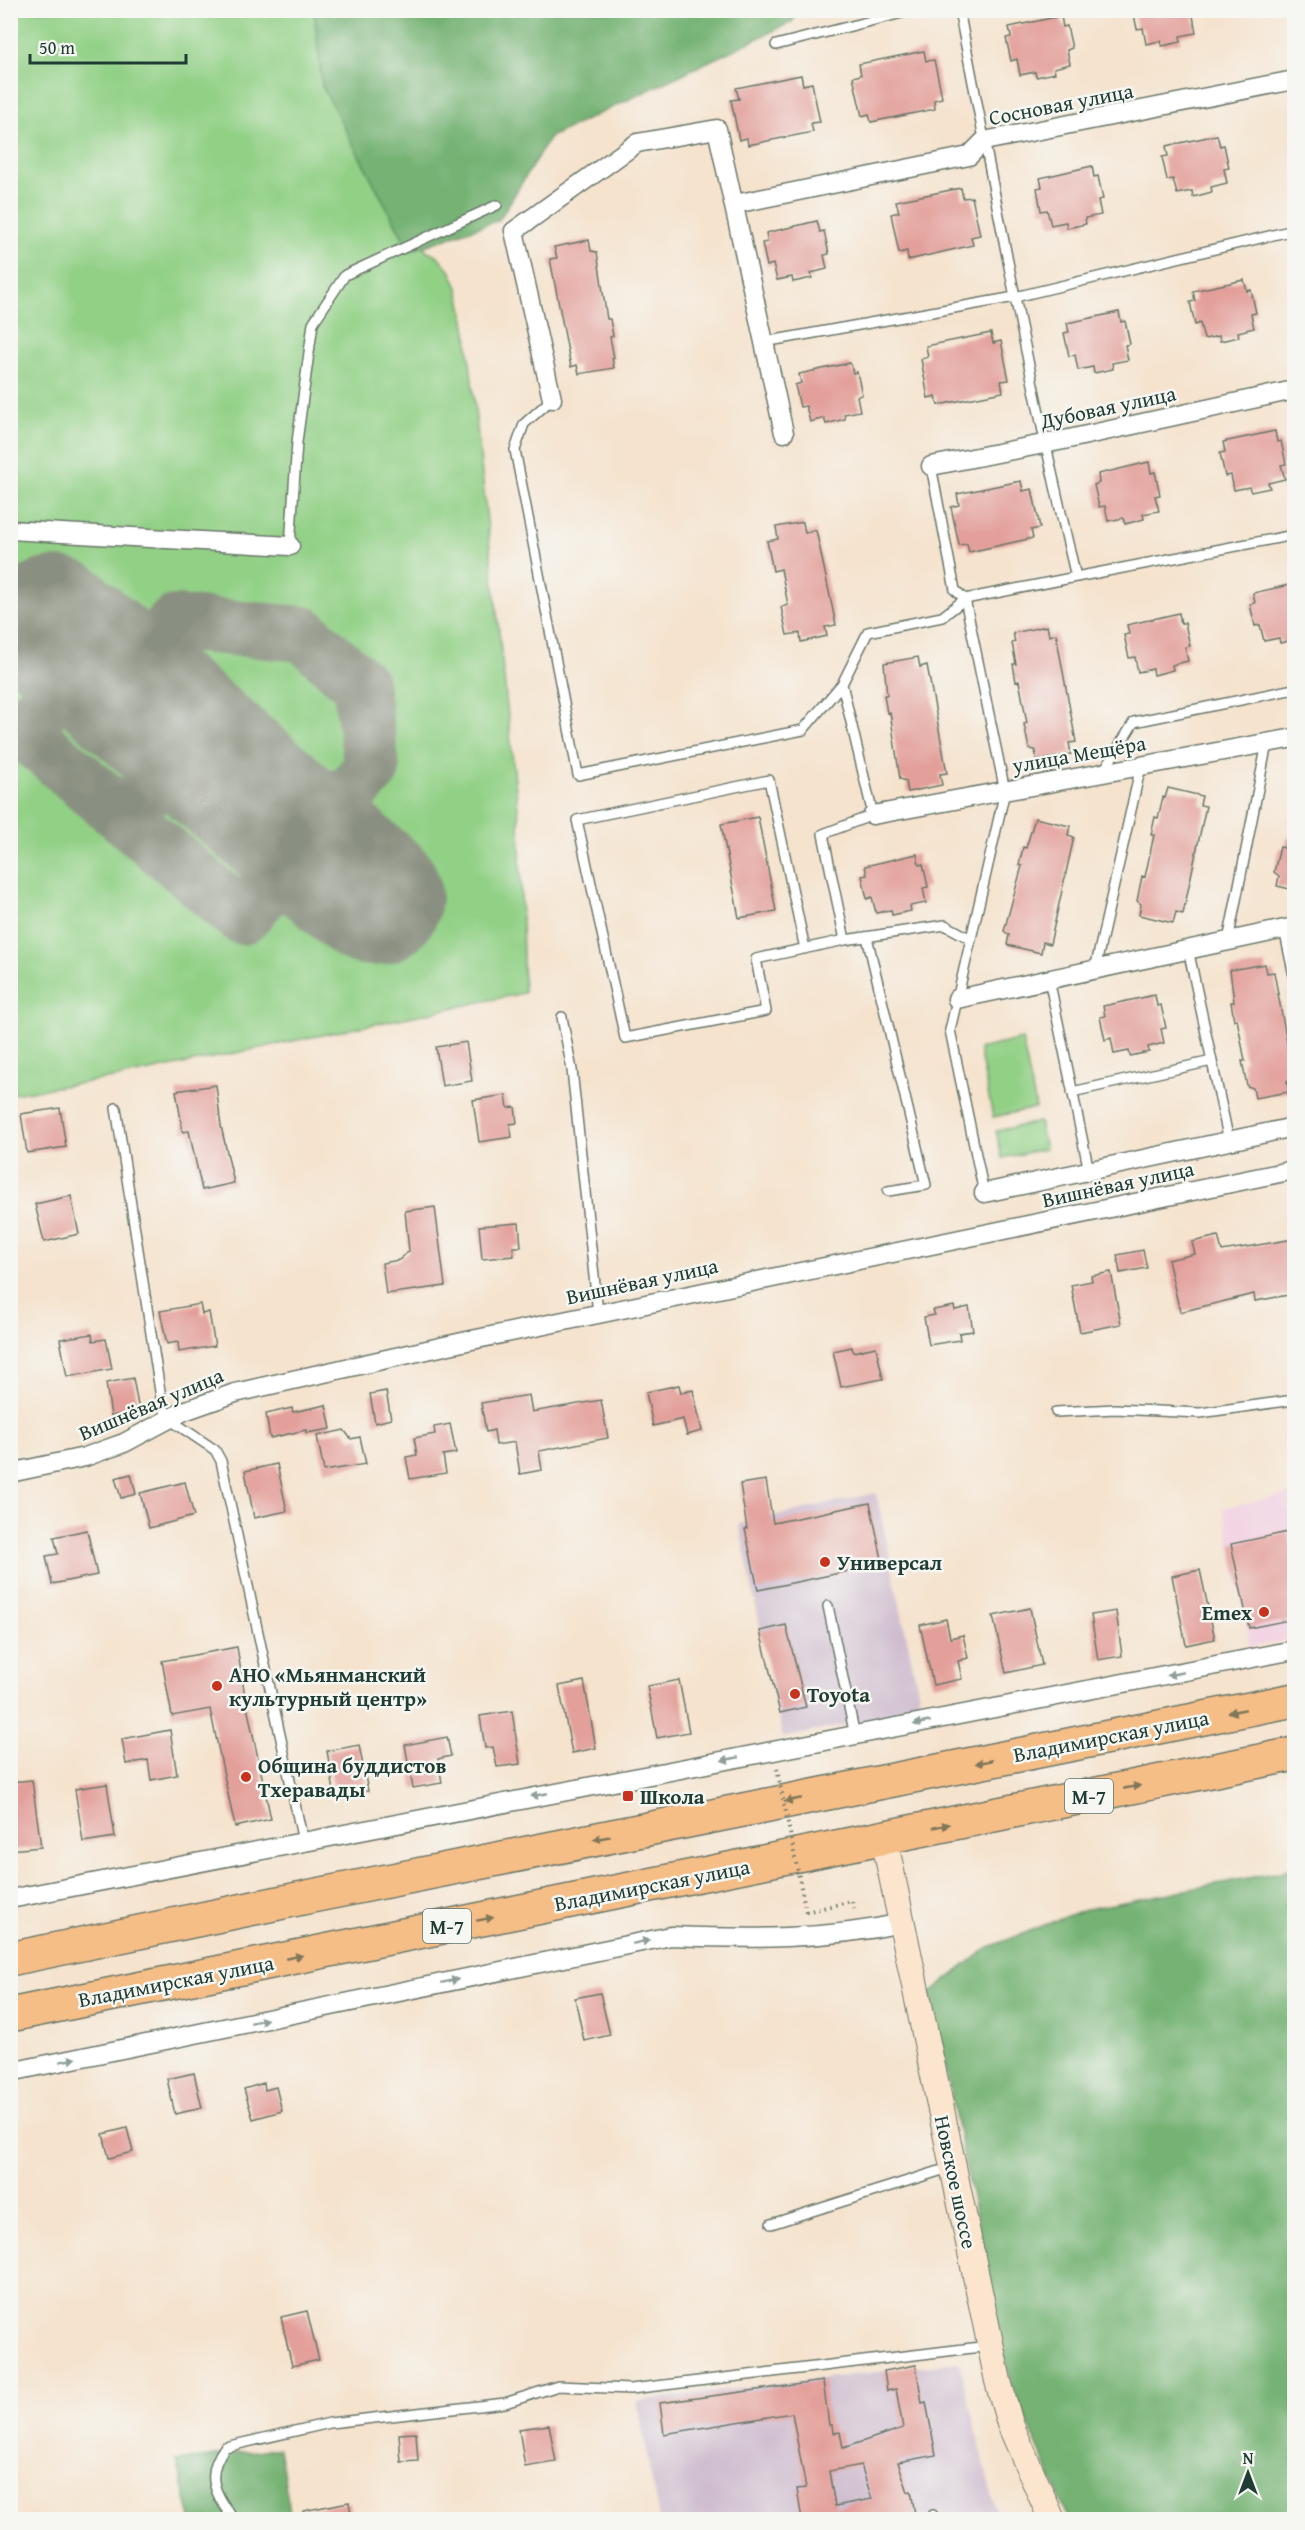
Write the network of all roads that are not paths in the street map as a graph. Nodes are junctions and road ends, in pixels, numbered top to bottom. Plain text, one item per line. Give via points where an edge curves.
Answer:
1 (914, 10) edge
2 (959, 10) edge
3 (776, 45) dead end
4 (1294, 80) edge
5 (984, 141) junction
6 (735, 204) junction
7 (497, 205) dead end
8 (1294, 230) edge
9 (1014, 297) junction
10 (764, 342) junction
11 (1294, 390) edge
12 (552, 399) joint
13 (784, 433) dead end
14 (1046, 443) junction
15 (930, 466) joint
16 (10, 531) edge
17 (1294, 535) edge
18 (290, 546) joint
19 (1077, 577) junction
20 (965, 599) junction
21 (842, 684) junction
22 (1294, 689) edge
23 (1294, 738) edge
24 (1267, 743) junction
25 (1141, 766) junction
26 (1102, 773) junction
27 (1005, 791) junction
28 (873, 815) junction
29 (1289, 928) edge
30 (867, 937) junction
31 (971, 939) junction
32 (845, 940) junction
33 (1228, 941) junction
34 (805, 949) junction
35 (1188, 949) junction
36 (1095, 969) junction
37 (1294, 976) edge
38 (1049, 979) junction
39 (957, 999) junction
40 (562, 1017) dead end
41 (1212, 1061) junction
42 (1072, 1092) junction
43 (116, 1108) dead end
44 (1294, 1127) edge
45 (1229, 1141) junction
46 (1294, 1170) edge
47 (1089, 1171) junction
48 (888, 1191) dead end
49 (984, 1193) joint
50 (598, 1313) junction
51 (1294, 1400) edge
52 (1056, 1412) dead end
53 (169, 1419) junction
54 (10, 1473) edge
55 (828, 1606) dead end
56 (1294, 1650) edge
57 (1294, 1700) edge
58 (855, 1736) junction
59 (1294, 1754) edge
60 (884, 1838) junction
61 (303, 1842) junction
62 (10, 1899) edge
63 (902, 1923) junction
64 (10, 1959) edge
65 (10, 2015) edge
66 (10, 2072) edge
67 (952, 2166) junction
68 (771, 2224) dead end
69 (989, 2346) junction
70 (234, 2520) edge
71 (1052, 2520) edge

1 - 3 lane
2 - 5 lane
4 - 5 street, Сосновая улица
5 - 6 street, Сосновая улица via 969,156
5 - 9 lane
6 - 10 street
6 - 12 street via 717,129 637,143 514,231
7 - 18 lane via 345,275 313,323 297,442
8 - 9 lane
9 - 10 lane
9 - 14 lane
10 - 13 street
11 - 14 street, Дубовая улица
12 - 21 lane via 524,424 515,450 578,775 803,730
14 - 15 street, Дубовая улица
14 - 19 lane
15 - 20 lane via 955,590
16 - 18 street
17 - 19 lane
19 - 20 lane
20 - 21 lane via 942,617 868,632
20 - 27 lane
21 - 28 lane
22 - 26 lane via 1134,722
23 - 24 street, улица Мещёра
24 - 25 street, улица Мещёра
24 - 33 lane
25 - 26 street, улица Мещёра
25 - 36 lane
26 - 27 street, улица Мещёра
27 - 28 street, улица Мещёра
27 - 31 lane
28 - 32 lane via 823,834
29 - 33 street
29 - 37 lane
30 - 31 lane via 945,925
30 - 32 lane
30 - 48 lane via 926,1185
31 - 39 lane
32 - 34 lane
33 - 35 street
34 - 34 lane via 756,959 766,1011 625,1038 577,820 769,780
35 - 36 street
35 - 41 lane
36 - 38 street
38 - 39 street
38 - 42 lane
39 - 49 lane via 950,1030
40 - 50 lane via 572,1070
41 - 42 lane
41 - 45 lane
42 - 47 lane
43 - 53 lane via 162,1404
44 - 45 street
45 - 47 street
46 - 50 street, Вишнёвая улица
47 - 49 street
50 - 53 street, Вишнёвая улица via 235,1393
51 - 52 lane via 1200,1413 1115,1409
53 - 54 street, Вишнёвая улица via 124,1443 85,1457
53 - 61 lane via 215,1450 222,1461
55 - 58 lane
56 -> 58 street
57 -> 64 highway, Владимирская улица
58 -> 61 street
60 -> 59 highway, Владимирская улица / М-7
60 - 63 street, Новское шоссе
65 -> 60 highway, Владимирская улица / М-7
61 - 62 street
66 -> 63 street via 672,1936 808,1937
63 - 67 street, Новское шоссе
67 - 68 lane
67 - 69 street, Новское шоссе
69 - 70 lane via 631,2389 558,2385 505,2403 330,2422 225,2447 215,2461 213,2473 216,2493
69 - 71 street, Новское шоссе via 1010,2424

